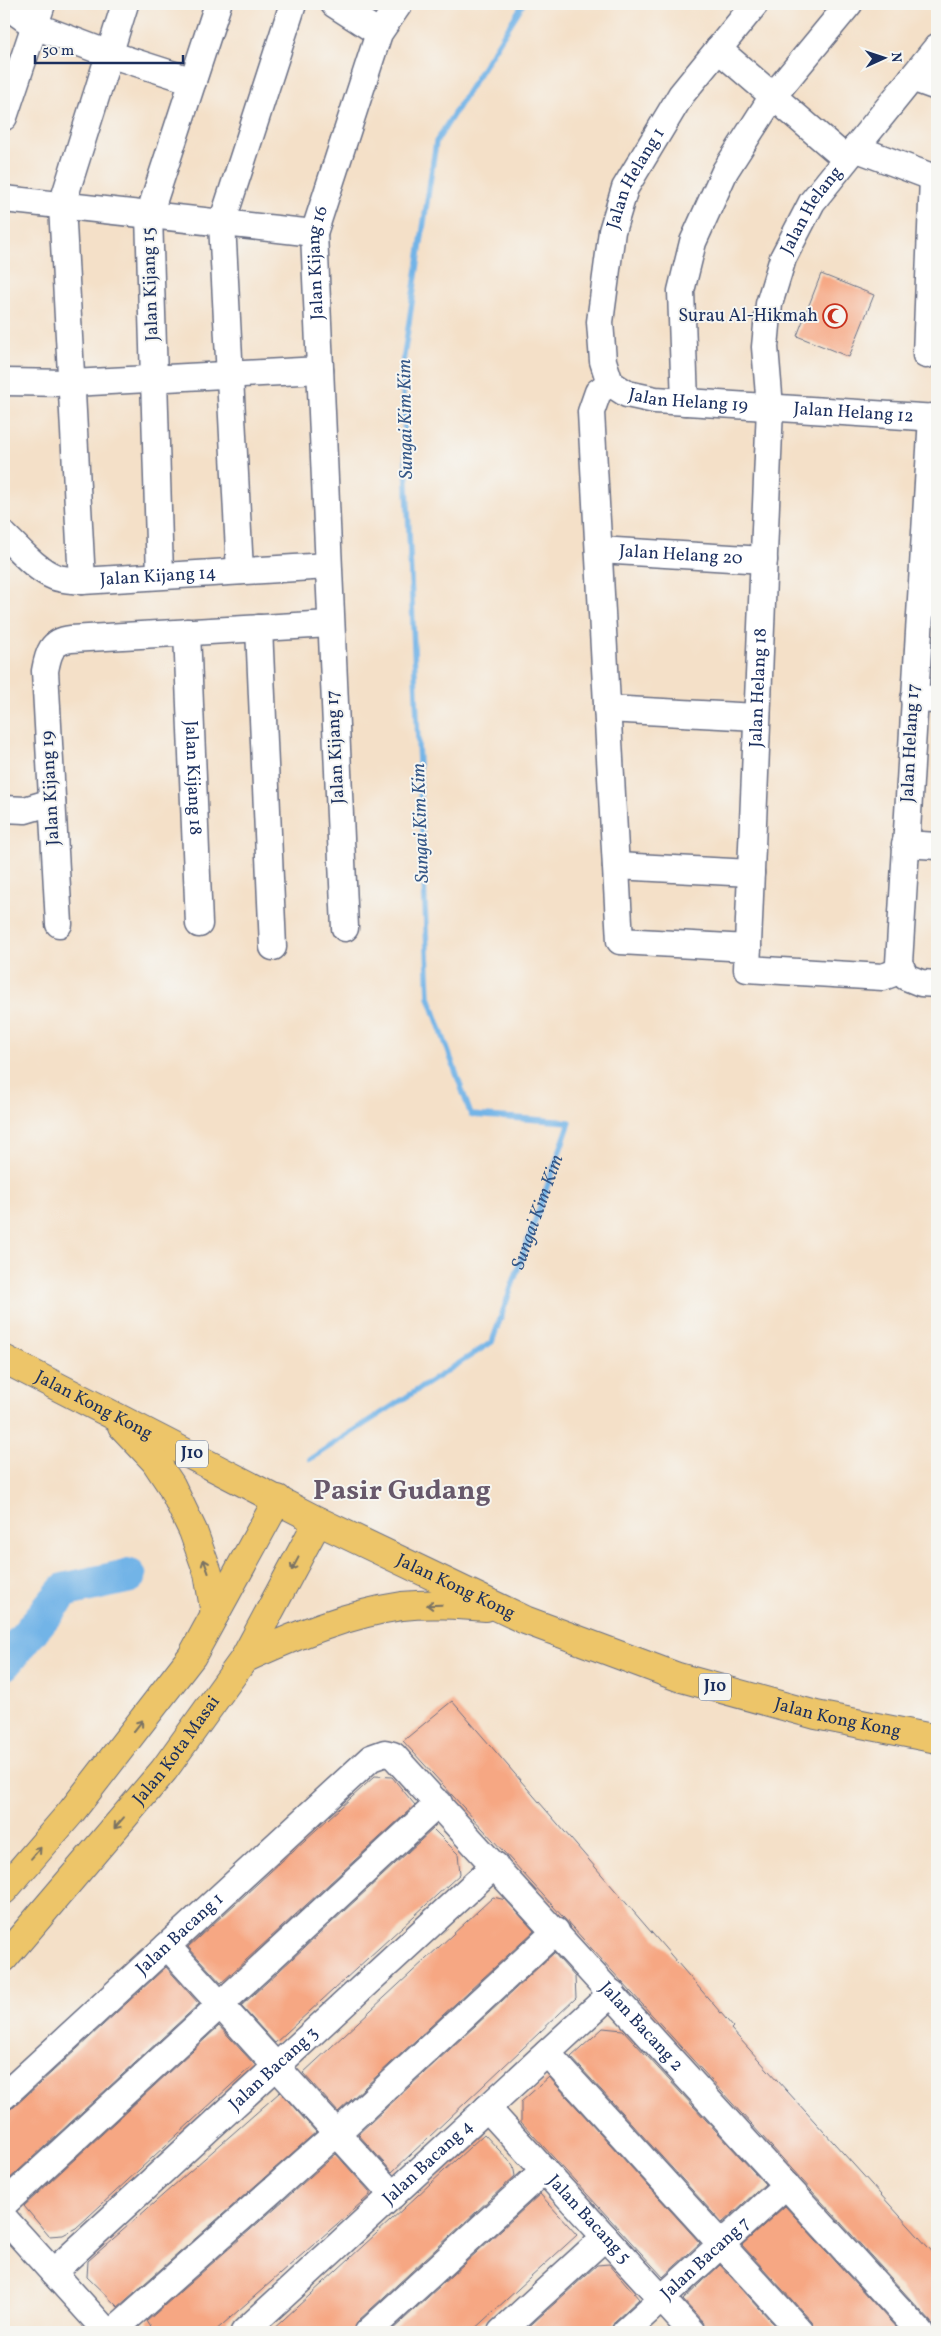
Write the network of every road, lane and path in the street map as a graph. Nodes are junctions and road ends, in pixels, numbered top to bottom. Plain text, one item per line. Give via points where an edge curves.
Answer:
1 (4, 4) edge
2 (125, 4) edge
3 (218, 4) edge
4 (293, 4) edge
5 (334, 4) edge
6 (399, 4) edge
7 (755, 4) edge
8 (849, 4) edge
9 (38, 15) edge
10 (379, 33) junction
11 (937, 47) edge
12 (718, 49) junction
13 (109, 54) junction
14 (912, 78) junction
15 (193, 81) junction
16 (937, 87) edge
17 (773, 96) junction
18 (5, 111) edge
19 (851, 154) junction
20 (935, 178) edge
21 (4, 199) edge
22 (62, 205) junction
23 (149, 215) junction
24 (222, 223) junction
25 (314, 233) junction
26 (926, 355) dead end
27 (320, 370) junction
28 (230, 376) junction
29 (153, 380) junction
30 (4, 382) edge
31 (72, 383) junction
32 (610, 383) junction
33 (684, 402) junction
34 (770, 407) junction
35 (934, 417) edge
36 (4, 535) edge
37 (599, 550) junction
38 (764, 560) junction
39 (930, 560) edge
40 (328, 566) junction
41 (240, 572) junction
42 (160, 575) junction
43 (82, 581) junction
44 (330, 624) junction
45 (259, 628) junction
46 (186, 632) junction
47 (926, 699) edge
48 (607, 709) junction
49 (757, 717) junction
50 (52, 802) junction
51 (4, 808) edge
52 (905, 844) junction
53 (937, 846) edge
54 (616, 866) junction
55 (751, 873) junction
56 (59, 924) dead end
57 (199, 924) dead end
58 (345, 928) dead end
59 (274, 947) dead end
60 (748, 959) junction
61 (904, 974) junction
62 (937, 984) edge
63 (4, 1359) edge
64 (106, 1410) junction
65 (278, 1498) junction
66 (318, 1520) junction
67 (500, 1608) junction
68 (215, 1614) junction
69 (244, 1659) junction
70 (937, 1739) edge
71 (355, 1773) joint
72 (439, 1803) junction
73 (495, 1865) junction
74 (4, 1890) edge
75 (556, 1931) junction
76 (167, 1946) junction
77 (4, 1958) edge
78 (612, 1993) junction
79 (220, 2005) junction
80 (547, 2053) junction
81 (276, 2067) junction
82 (4, 2096) edge
83 (488, 2108) junction
84 (337, 2133) junction
85 (544, 2170) junction
86 (786, 2185) junction
87 (393, 2195) junction
88 (4, 2204) edge
89 (4, 2218) edge
90 (605, 2237) junction
91 (721, 2244) junction
92 (53, 2272) junction
93 (661, 2299) junction
94 (107, 2332) edge
95 (112, 2332) edge
96 (244, 2332) edge
97 (368, 2332) edge
98 (501, 2332) edge
99 (625, 2332) edge
100 (692, 2332) edge
101 (801, 2332) edge
102 (920, 2332) edge

1 - 9 street
2 - 13 street
3 - 15 street, Jalan Kijang 15
4 - 24 street
5 - 10 street
6 - 10 street, Jalan Kijang 16
7 - 12 street, Jalan Helang 1
8 - 17 street
9 - 13 street
9 - 18 street
10 - 25 street, Jalan Kijang 16
11 - 14 street, Jalan Helang
12 - 17 street
12 - 32 street, Jalan Helang 1 via 680,95 625,188 612,231 600,322 602,361
13 - 15 street
13 - 22 street
14 - 16 street
14 - 19 street, Jalan Helang
15 - 23 street, Jalan Kijang 15
17 - 19 street
17 - 33 street via 725,171 693,242 681,291
19 - 20 street
19 - 34 street, Jalan Helang via 812,202 783,258 770,304 766,339
20 - 26 street
21 - 22 street
22 - 23 street
22 - 31 street
23 - 24 street
23 - 29 street, Jalan Kijang 15
24 - 25 street
24 - 28 street
25 - 27 street, Jalan Kijang 16
27 - 28 street
27 - 40 street, Jalan Kijang 16
28 - 29 street
28 - 41 street
29 - 31 street
29 - 42 street, Jalan Kijang 15
30 - 31 street
31 - 43 street
32 - 33 street, Jalan Helang 19 via 627,394
32 - 37 street via 598,392 591,412
33 - 34 street, Jalan Helang 19
34 - 35 street, Jalan Helang 12
34 - 38 street, Jalan Helang 18
35 - 39 street, Jalan Helang 17
36 - 43 street, Jalan Kijang 14 via 36,565 55,577
37 - 38 street, Jalan Helang 20
37 - 48 street
38 - 49 street, Jalan Helang 18
39 - 47 street, Jalan Helang 17
40 - 41 street, Jalan Kijang 14
40 - 44 street, Jalan Kijang 17
41 - 42 street, Jalan Kijang 14
42 - 43 street, Jalan Kijang 14
44 - 45 street
44 - 58 street, Jalan Kijang 17
45 - 46 street
45 - 59 street
46 - 50 street, Jalan Kijang 19 via 60,640 48,652 45,671
46 - 57 street, Jalan Kijang 18
47 - 52 street, Jalan Helang 17
48 - 49 street
48 - 54 street
49 - 55 street, Jalan Helang 18
50 - 51 street via 25,810
50 - 56 street, Jalan Kijang 19
52 - 53 street
52 - 61 street, Jalan Helang 17 via 899,963
54 - 55 street
54 - 60 street via 620,941
55 - 60 street, Jalan Helang 18
60 - 61 street via 883,977
61 - 62 street via 921,983
63 - 64 main road, Jalan Kong Kong / J10
64 - 65 main road, Jalan Kong Kong / J10
68 -> 64 main road via 208,1573 171,1485 155,1461
65 - 66 main road, Jalan Kong Kong / J10
65 - 68 main road
66 - 67 main road, Jalan Kong Kong / J10
66 -> 69 main road, Jalan Kota Masai
67 -> 69 main road via 440,1604 403,1606 303,1633
67 - 70 main road, Jalan Kong Kong / J10 via 678,1677 816,1716
74 -> 68 main road via 72,1811 192,1656
69 -> 77 main road, Jalan Kota Masai via 164,1770
71 - 72 street, Jalan Bacang 2 via 378,1754 393,1755
71 - 76 street, Jalan Bacang 1
72 - 73 street, Jalan Bacang 2
72 - 79 street
73 - 75 street, Jalan Bacang 2
73 - 81 street, Jalan Bacang 3
75 - 78 street, Jalan Bacang 2
75 - 84 street
76 - 79 street
76 - 82 street, Jalan Bacang 1
78 - 80 street, Jalan Bacang 4
78 - 86 street, Jalan Bacang 2
79 - 81 street
79 - 88 street
80 - 83 street, Jalan Bacang 4
80 - 91 street
81 - 84 street
81 - 92 street, Jalan Bacang 3
83 - 85 street, Jalan Bacang 5
83 - 87 street, Jalan Bacang 4
84 - 87 street
84 - 95 street
85 - 90 street, Jalan Bacang 5
85 - 97 street
86 - 91 street, Jalan Bacang 7
86 - 102 street, Jalan Bacang 2
87 - 96 street, Jalan Bacang 4
89 - 92 street
90 - 93 street, Jalan Bacang 5
90 - 98 street
91 - 93 street, Jalan Bacang 7
91 - 101 street
92 - 94 street
93 - 99 street, Jalan Bacang 7
93 - 100 street, Jalan Bacang 5

